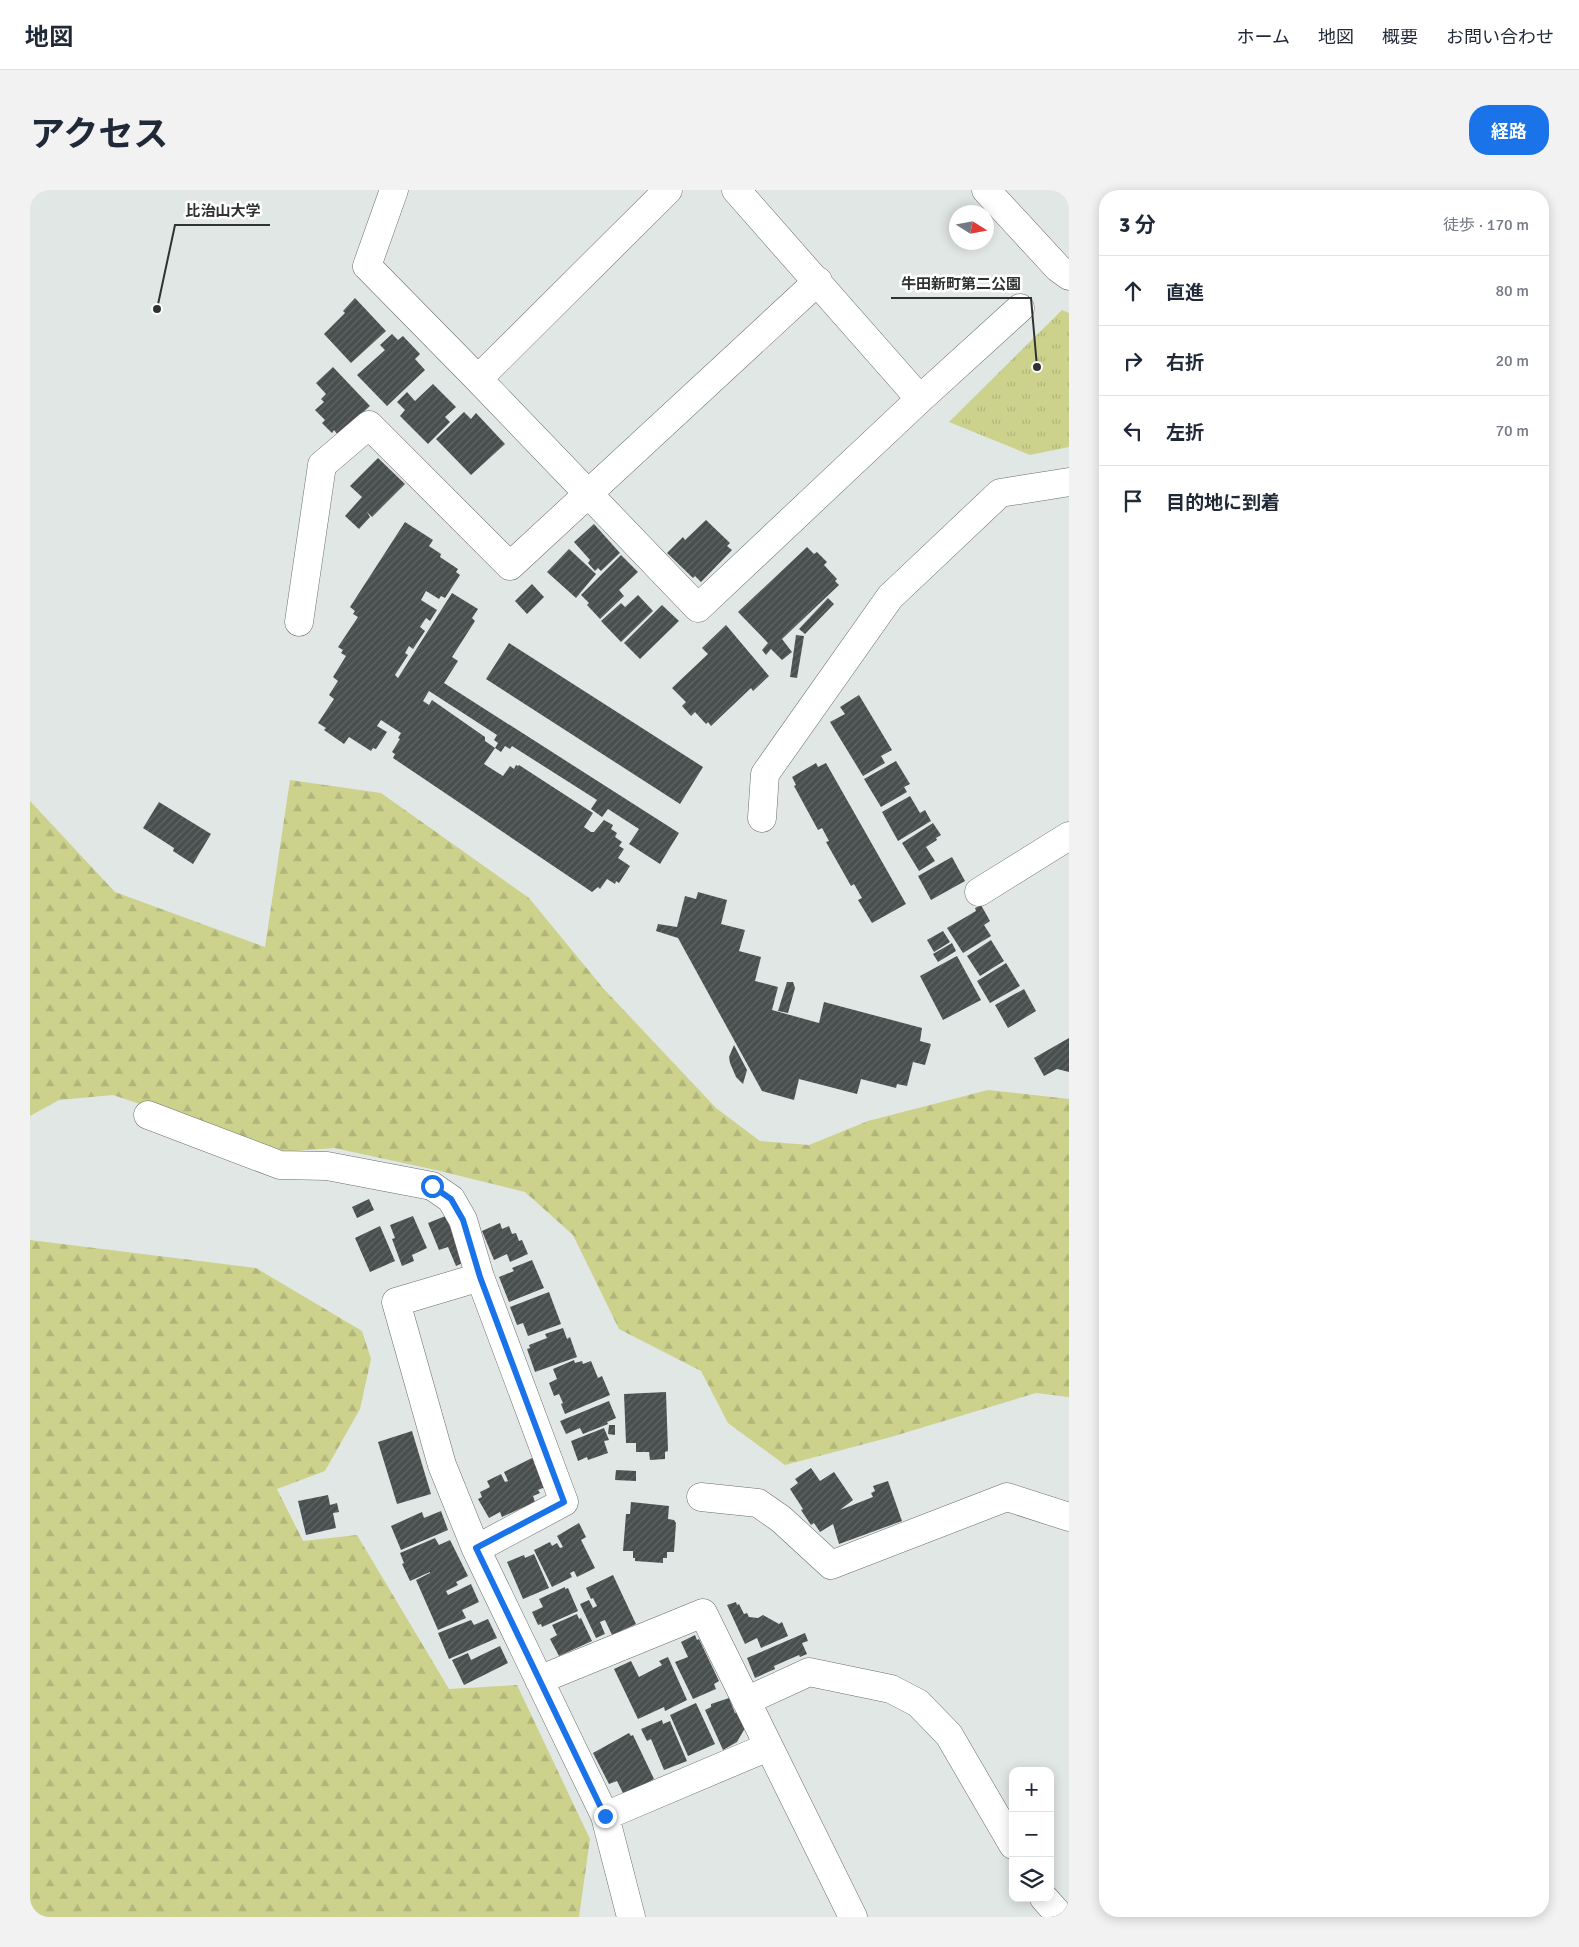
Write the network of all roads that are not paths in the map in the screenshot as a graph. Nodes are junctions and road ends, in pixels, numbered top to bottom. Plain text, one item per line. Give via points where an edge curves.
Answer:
1 (394, 190) edge
2 (668, 190) edge
3 (736, 190) edge
4 (986, 190) edge
5 (1069, 276) edge
6 (818, 281) junction
7 (1020, 308) dead end
8 (478, 379) junction
9 (920, 399) junction
10 (1069, 482) edge
11 (588, 494) junction
12 (299, 622) dead end
13 (762, 818) dead end
14 (1069, 836) edge
15 (979, 892) dead end
16 (148, 1115) dead end
17 (480, 1277) junction
18 (701, 1497) dead end
19 (1069, 1516) edge
20 (476, 1548) junction
21 (539, 1680) junction
22 (746, 1701) junction
23 (768, 1747) junction
24 (605, 1816) junction
25 (1009, 1838) edge
26 (1048, 1902) edge
27 (630, 1917) edge
28 (853, 1917) edge
29 (1061, 1917) edge

1 - 8 street via 367,266
2 - 8 street
3 - 6 street
4 - 5 street
6 - 9 street
6 - 11 street
7 - 9 street
8 - 11 street
9 - 11 street via 698,608
10 - 13 street via 1000,493 890,597 765,774
11 - 12 street via 510,566 369,424 322,465
14 - 15 street
16 - 17 street via 280,1165 327,1166 432,1186 451,1199 459,1213
17 - 20 street via 564,1502
17 - 20 street via 396,1302 442,1465
18 - 19 street via 758,1503 781,1519 831,1565 1007,1497
20 - 21 street
21 - 22 street via 703,1613
21 - 24 street
22 - 23 street
22 - 25 street via 809,1672 891,1689 918,1703 949,1735
23 - 24 street
23 - 28 street
24 - 27 street
26 - 29 street

